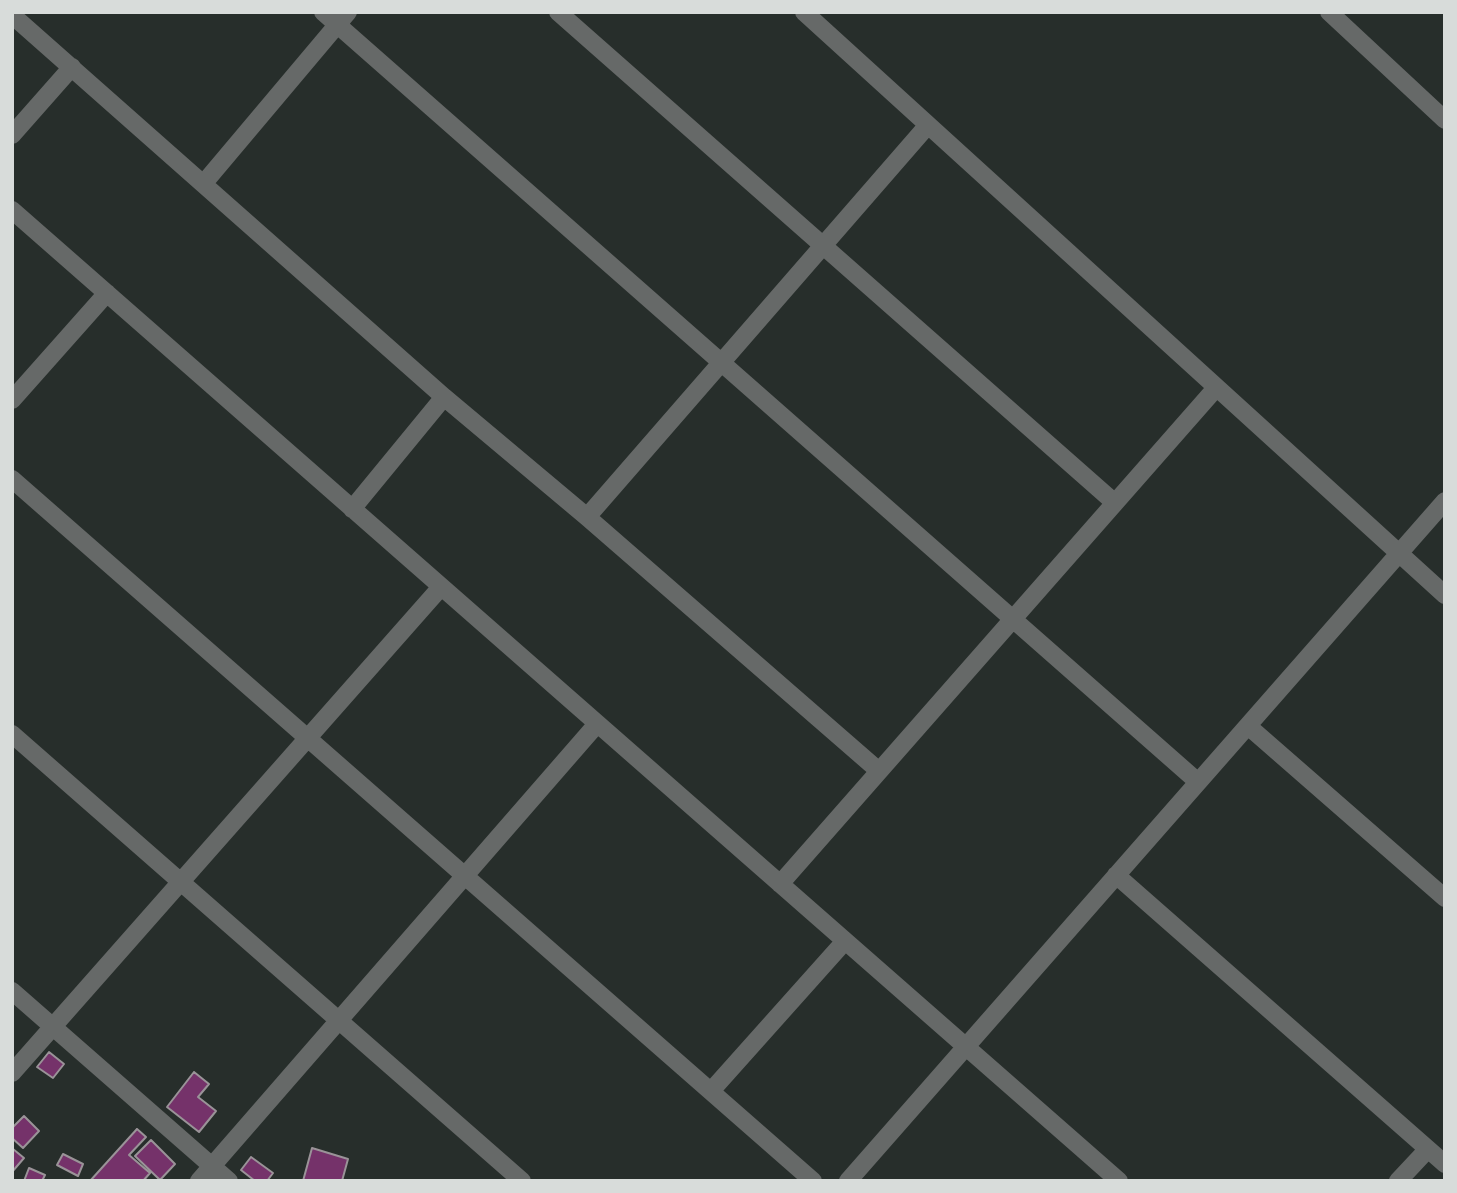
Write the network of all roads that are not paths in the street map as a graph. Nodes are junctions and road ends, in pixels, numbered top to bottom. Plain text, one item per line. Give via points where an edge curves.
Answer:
1 (323, 12) edge
2 (558, 12) edge
3 (804, 12) edge
4 (1329, 12) edge
5 (12, 15) edge
6 (342, 18) edge
7 (72, 67) junction
8 (1445, 120) edge
9 (928, 125) junction
10 (12, 135) edge
11 (204, 183) junction
12 (12, 210) edge
13 (824, 245) junction
14 (107, 293) junction
15 (721, 364) junction
16 (1216, 388) junction
17 (444, 397) junction
18 (12, 400) edge
19 (12, 479) edge
20 (1445, 501) edge
21 (1115, 503) junction
22 (352, 509) junction
23 (587, 517) junction
24 (1398, 554) junction
25 (441, 587) junction
26 (1445, 595) edge
27 (1013, 620) junction
28 (597, 724) junction
29 (1248, 726) junction
30 (307, 738) junction
31 (14, 740) edge
32 (879, 771) junction
33 (1198, 782) junction
34 (1116, 875) junction
35 (465, 876) junction
36 (181, 882) junction
37 (780, 884) junction
38 (1445, 898) edge
39 (845, 941) junction
40 (12, 991) edge
41 (339, 1020) junction
42 (53, 1027) junction
43 (965, 1047) junction
44 (12, 1073) edge
45 (711, 1091) junction
46 (1428, 1149) junction
47 (1445, 1164) edge
48 (212, 1166) junction
49 (512, 1177) edge
50 (199, 1181) edge
51 (229, 1181) edge
52 (813, 1181) edge
53 (848, 1181) edge
54 (1119, 1181) edge
55 (1398, 1181) edge

1 - 6 street
2 - 13 street
3 - 9 street
4 - 8 street
5 - 7 street
6 - 11 street
6 - 15 street
7 - 10 street
7 - 11 street
9 - 13 street
9 - 16 street
11 - 17 street
12 - 14 street
13 - 15 street
13 - 21 street
14 - 18 street
14 - 22 street
15 - 23 street
15 - 27 street
16 - 21 street
16 - 24 street
17 - 22 street
17 - 23 street
19 - 30 street
20 - 24 street
21 - 27 street
22 - 25 street
23 - 32 street
24 - 26 street
24 - 29 street
25 - 28 street
25 - 30 street
27 - 32 street
27 - 33 street
28 - 35 street
28 - 37 street
29 - 33 street
29 - 38 street
30 - 35 street
30 - 36 street
31 - 36 street
32 - 37 street
33 - 34 street
34 - 43 street
34 - 46 street
35 - 41 street
35 - 45 street
36 - 41 street
36 - 42 street
37 - 39 street
39 - 43 street
39 - 45 street
40 - 42 street
41 - 48 street
41 - 49 street
42 - 44 street
42 - 48 street
43 - 53 street
43 - 54 street
45 - 52 street
46 - 47 street
46 - 55 street
48 - 50 street
48 - 51 street

